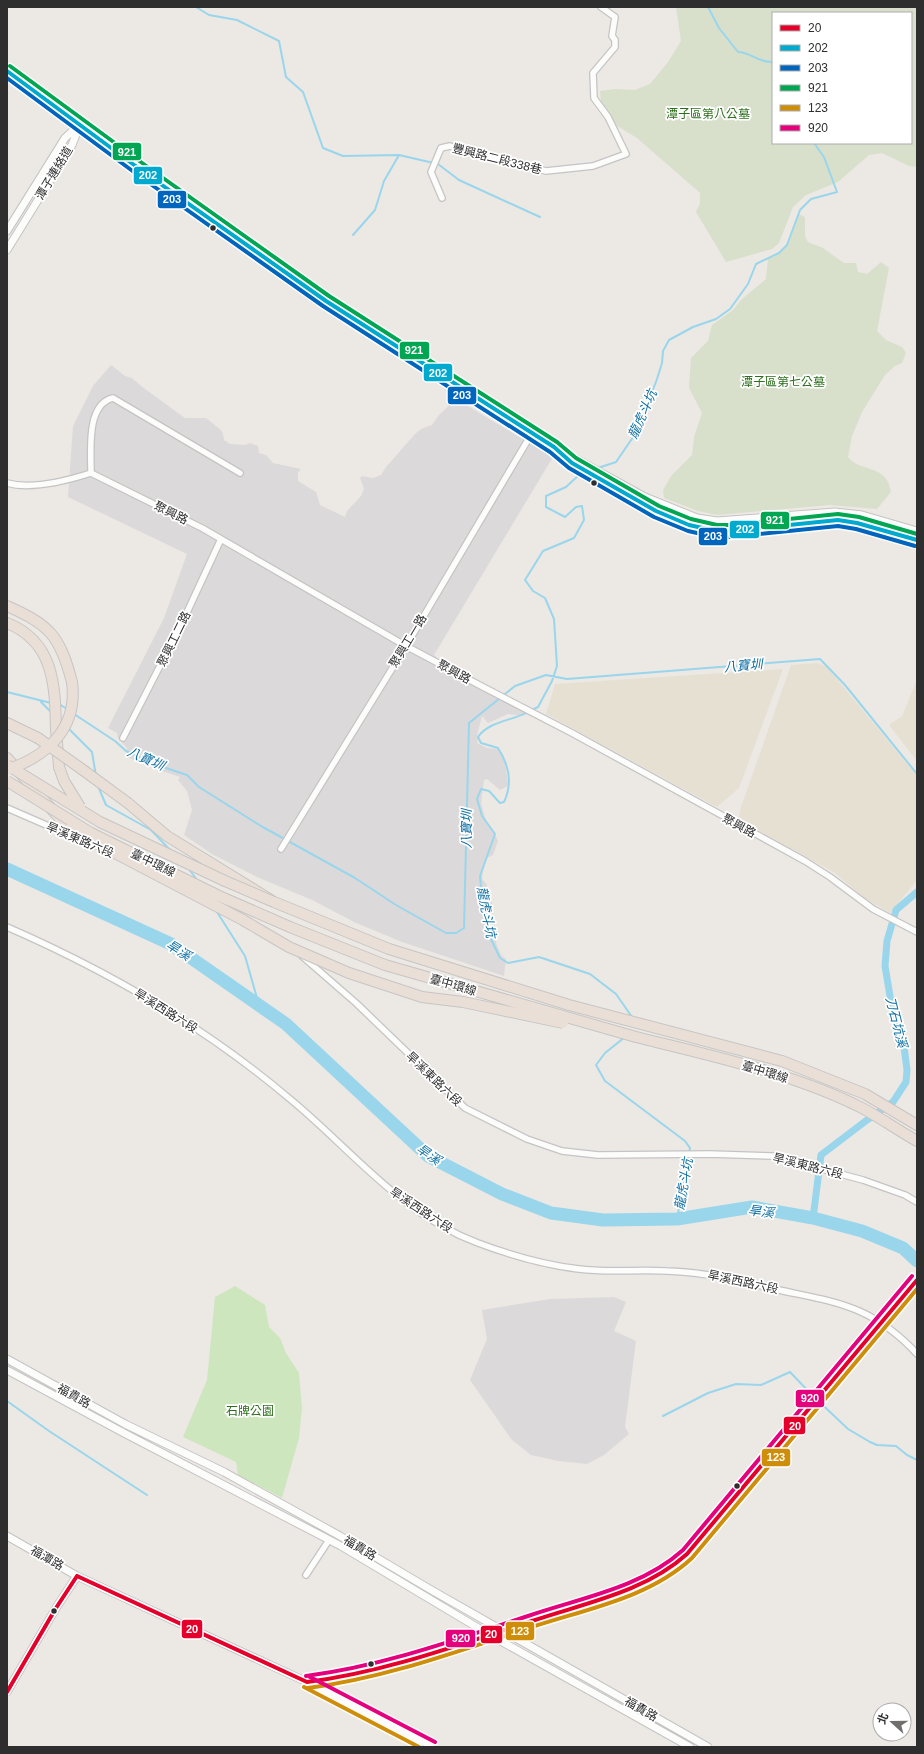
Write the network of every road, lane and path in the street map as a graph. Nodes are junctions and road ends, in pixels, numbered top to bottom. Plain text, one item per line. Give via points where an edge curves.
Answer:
1 (601, 7) edge
2 (7, 71) edge
3 (80, 124) junction
4 (442, 198) dead end
5 (7, 231) edge
6 (7, 250) edge
7 (532, 433) junction
8 (591, 470) junction
9 (91, 473) junction
10 (240, 473) dead end
11 (7, 483) edge
12 (917, 531) edge
13 (221, 539) junction
14 (917, 540) edge
15 (7, 606) edge
16 (7, 623) edge
17 (406, 646) junction
18 (7, 723) edge
19 (124, 738) dead end
20 (7, 758) edge
21 (7, 764) edge
22 (7, 770) edge
23 (7, 782) edge
24 (7, 808) edge
25 (281, 849) dead end
26 (158, 876) junction
27 (274, 902) junction
28 (7, 927) edge
29 (917, 932) edge
30 (636, 1037) junction
31 (917, 1125) edge
32 (917, 1141) edge
33 (917, 1202) edge
34 (917, 1280) edge
35 (882, 1320) junction
36 (917, 1354) edge
37 (7, 1359) edge
38 (7, 1370) edge
39 (7, 1536) edge
40 (329, 1540) junction
41 (306, 1575) dead end
42 (77, 1576) junction
43 (504, 1630) junction
44 (490, 1635) junction
45 (307, 1682) junction
46 (7, 1692) edge
47 (432, 1747) edge
48 (690, 1747) edge
49 (708, 1747) edge

1 - 4 street, 豐興路二段338巷 via 616,17 612,36 615,47 593,73 594,98 608,117 626,154 593,166 546,171 493,156 469,154 450,146 440,148 431,172
2 - 3 street
3 - 5 street, 潭子連絡道 via 65,138
3 - 6 street, 潭子連絡道 via 72,145
3 - 7 street via 326,301
7 - 8 street
7 - 17 street, 聚興工一路
8 - 12 street via 645,497 697,518 729,521 835,512 862,515
8 - 14 street via 656,511 689,525 716,531 728,532 838,520
9 - 10 street via 91,442 96,411 103,402 114,398
9 - 11 street via 65,482 28,485
9 - 13 street, 聚興路
13 - 17 street, 聚興路
13 - 19 street, 聚興工二路 via 184,621
15 - 22 highway, bridge via 48,630 65,656 72,682 73,706 60,735 47,750 33,760
16 - 26 highway, bridge via 31,638 47,660 54,684 59,767 78,806
17 - 25 street, 聚興工一路
17 - 29 street, 聚興路 via 572,733 805,861 888,918
18 - 27 highway, bridge via 38,738 128,803 167,836
20 - 26 highway, bridge via 69,829
21 - 27 highway, 臺中環線, bridge via 100,822
23 - 30 highway, 臺中環線, bridge via 92,833 219,896 297,930 384,965
24 - 33 street, 旱溪東路六段 via 195,891 262,929 305,959 356,1003 465,1108 527,1139 562,1151 598,1154 773,1156 862,1180
26 - 30 highway, bridge via 289,947 376,983 422,998 463,1002
27 - 31 highway, 臺中環線 via 389,948 569,1005 782,1060 865,1094
28 - 35 street, 旱溪西路六段 via 91,965 168,1010 227,1050 292,1100 385,1187 410,1206 449,1230 477,1243 517,1256 580,1270 665,1270 704,1273 839,1303
30 - 32 highway, 臺中環線 via 773,1074 817,1089 862,1108
34 - 35 street
35 - 36 street, 旱溪西路六段
35 - 43 street via 679,1561 660,1575 634,1588
37 - 43 street, 福貴路 via 126,1424 231,1476
38 - 40 street, 福貴路
39 - 42 street, 福潭路
40 - 41 street
40 - 44 street, 福貴路
42 - 45 street, 福潭路
42 - 46 street
43 - 44 street
43 - 49 street, 福貴路
44 - 45 street via 434,1654 333,1679
44 - 48 street, 福貴路
45 - 47 street, 福潭路

